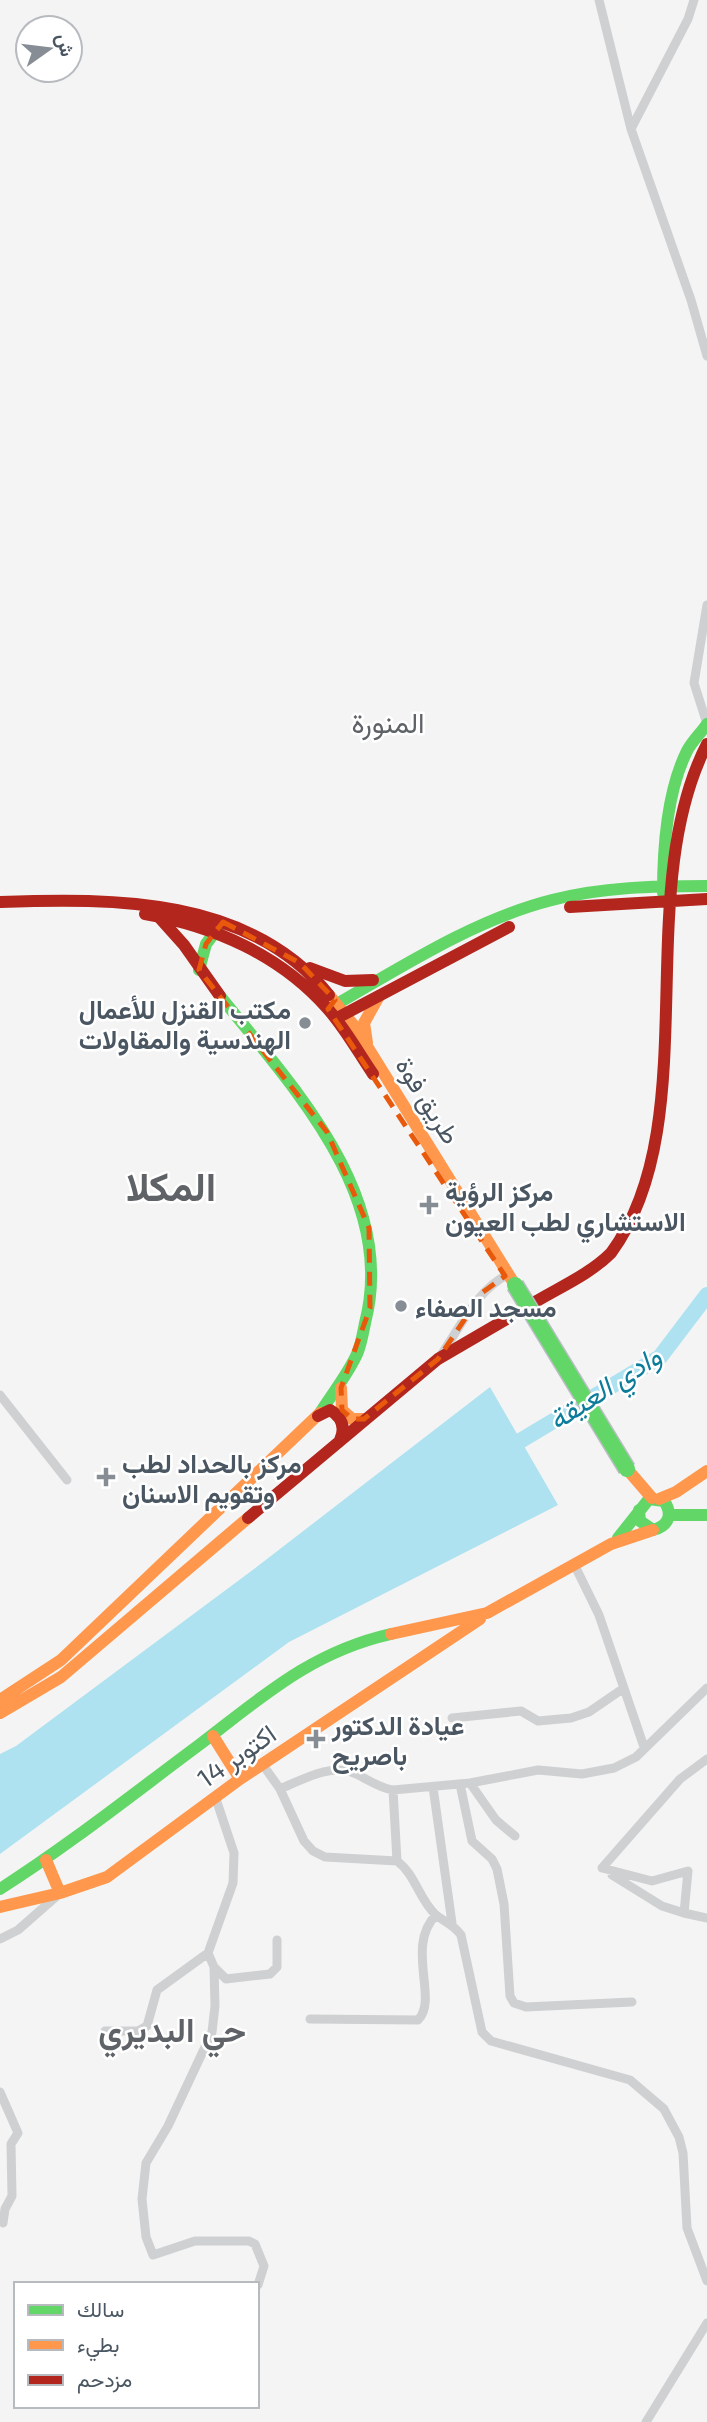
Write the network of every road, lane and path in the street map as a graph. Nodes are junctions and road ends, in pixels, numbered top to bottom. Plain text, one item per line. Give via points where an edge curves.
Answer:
1 (599, 0) edge
2 (694, 0) edge
3 (631, 129) junction
4 (707, 356) edge
5 (707, 605) edge
6 (707, 724) edge
7 (707, 744) edge
8 (707, 886) edge
9 (671, 893) junction
10 (707, 899) edge
11 (0, 902) edge
12 (0, 912) edge
13 (157, 916) junction
14 (218, 927) junction
15 (300, 963) junction
16 (199, 970) junction
17 (683, 979) dead end
18 (385, 983) junction
19 (337, 1011) junction
20 (369, 1048) junction
21 (656, 1199) dead end
22 (510, 1278) junction
23 (535, 1302) dead end
24 (510, 1317) dead end
25 (438, 1359) junction
26 (341, 1388) junction
27 (0, 1395) edge
28 (318, 1416) junction
29 (364, 1419) junction
30 (340, 1441) junction
31 (707, 1471) edge
32 (67, 1480) dead end
33 (707, 1482) edge
34 (655, 1506) junction
35 (707, 1515) edge
36 (653, 1530) junction
37 (611, 1544) junction
38 (575, 1566) junction
39 (487, 1613) junction
40 (624, 1688) junction
41 (707, 1688) edge
42 (0, 1700) edge
43 (0, 1713) edge
44 (452, 1718) dead end
45 (213, 1736) junction
46 (644, 1747) junction
47 (707, 1759) edge
48 (263, 1765) junction
49 (240, 1779) junction
50 (470, 1783) junction
51 (460, 1784) junction
52 (433, 1787) junction
53 (280, 1789) junction
54 (393, 1790) junction
55 (216, 1799) junction
56 (515, 1836) dead end
57 (46, 1860) junction
58 (397, 1861) junction
59 (602, 1868) junction
60 (0, 1889) edge
61 (60, 1893) junction
62 (0, 1907) edge
63 (684, 1913) junction
64 (436, 1915) junction
65 (707, 1918) edge
66 (452, 1923) junction
67 (0, 1939) edge
68 (277, 1940) dead end
69 (208, 1953) junction
70 (214, 1967) junction
71 (632, 2002) dead end
72 (310, 2019) dead end
73 (105, 2031) dead end
74 (0, 2092) edge
75 (3, 2223) dead end
76 (707, 2281) edge
77 (259, 2282) edge
78 (707, 2323) edge
79 (646, 2422) edge

1 - 3 street
2 - 3 street
3 - 4 street
5 - 6 street via 694,683
6 - 9 main road via 688,750 679,776
7 - 9 main road via 689,787
8 - 9 main road
9 - 10 main road
9 - 17 main road
9 - 18 main road via 572,906 532,917
11 - 14 main road, طريق فوة via 101,898 156,904
12 - 13 main road, طريق فوة via 103,908
13 - 14 main road, طريق فوة
13 - 16 main road via 184,945
14 - 15 main road, طريق فوة via 255,936
14 - 16 main road via 206,944
14 - 19 main road, طريق فوة via 270,959
15 - 18 main road via 345,981
15 - 19 main road, طريق فوة
16 - 26 main road via 327,1132 352,1178 369,1228 370,1308
18 - 19 main road
18 - 20 main road via 366,1013 364,1031
19 - 20 main road, طريق فوة
19 - 22 main road, طريق فوة
20 - 22 main road, طريق فوة
21 - 23 main road via 612,1252
22 - 25 street via 494,1280 483,1292
22 - 34 main road, bridge
24 - 25 main road
25 - 29 main road
26 - 28 main road
26 - 29 main road via 342,1410 352,1419
27 - 32 street
28 - 30 main road via 330,1410 340,1417 344,1429
28 - 42 main road via 61,1660
29 - 30 main road
30 - 43 main road via 61,1677
31 - 34 main road
33 - 34 main road
34 - 35 main road
34 - 36 main road via 643,1525
34 - 36 main road via 667,1524
34 - 37 main road
36 - 37 main road
37 - 38 main road
38 - 39 main road
38 - 40 street via 599,1615
39 - 45 main road via 365,1640 302,1667
39 - 48 main road, 14 اكتوبر
40 - 44 street via 605,1703 571,1718 538,1721 521,1711
40 - 46 street
41 - 46 street
45 - 49 main road
45 - 57 main road
46 - 50 street via 614,1769 582,1774 538,1770
47 - 59 street via 680,1779
48 - 49 main road, 14 اكتوبر
48 - 53 street
49 - 55 main road, 14 اكتوبر
50 - 51 street
50 - 56 street via 496,1820
51 - 52 street
51 - 71 street via 472,1842 497,1869 514,2003 526,2007
52 - 54 street
52 - 66 street
53 - 54 street via 344,1770
53 - 58 street via 313,1851 325,1857
54 - 58 street
55 - 61 main road, 14 اكتوبر via 107,1877
55 - 69 street via 235,1860 233,1883
57 - 60 main road
57 - 61 main road
58 - 64 street via 406,1867
59 - 63 street via 662,1906
59 - 63 street via 652,1881 688,1871
61 - 62 main road, 14 اكتوبر
61 - 67 street via 18,1930
63 - 65 street
64 - 66 street
64 - 72 street via 425,1926 422,1941 425,2010 418,2020
66 - 76 street via 461,1936 482,2032 491,2041 630,2080 664,2109 679,2137 687,2228
68 - 70 street via 277,1968 270,1974 226,1979
69 - 70 street
69 - 73 street via 157,1990 147,2026 138,2031
70 - 77 street via 212,2032 146,2163 142,2199 146,2237 153,2255 195,2241 249,2241 255,2244 264,2266
74 - 75 street via 18,2133 11,2144 12,2196
78 - 79 street

